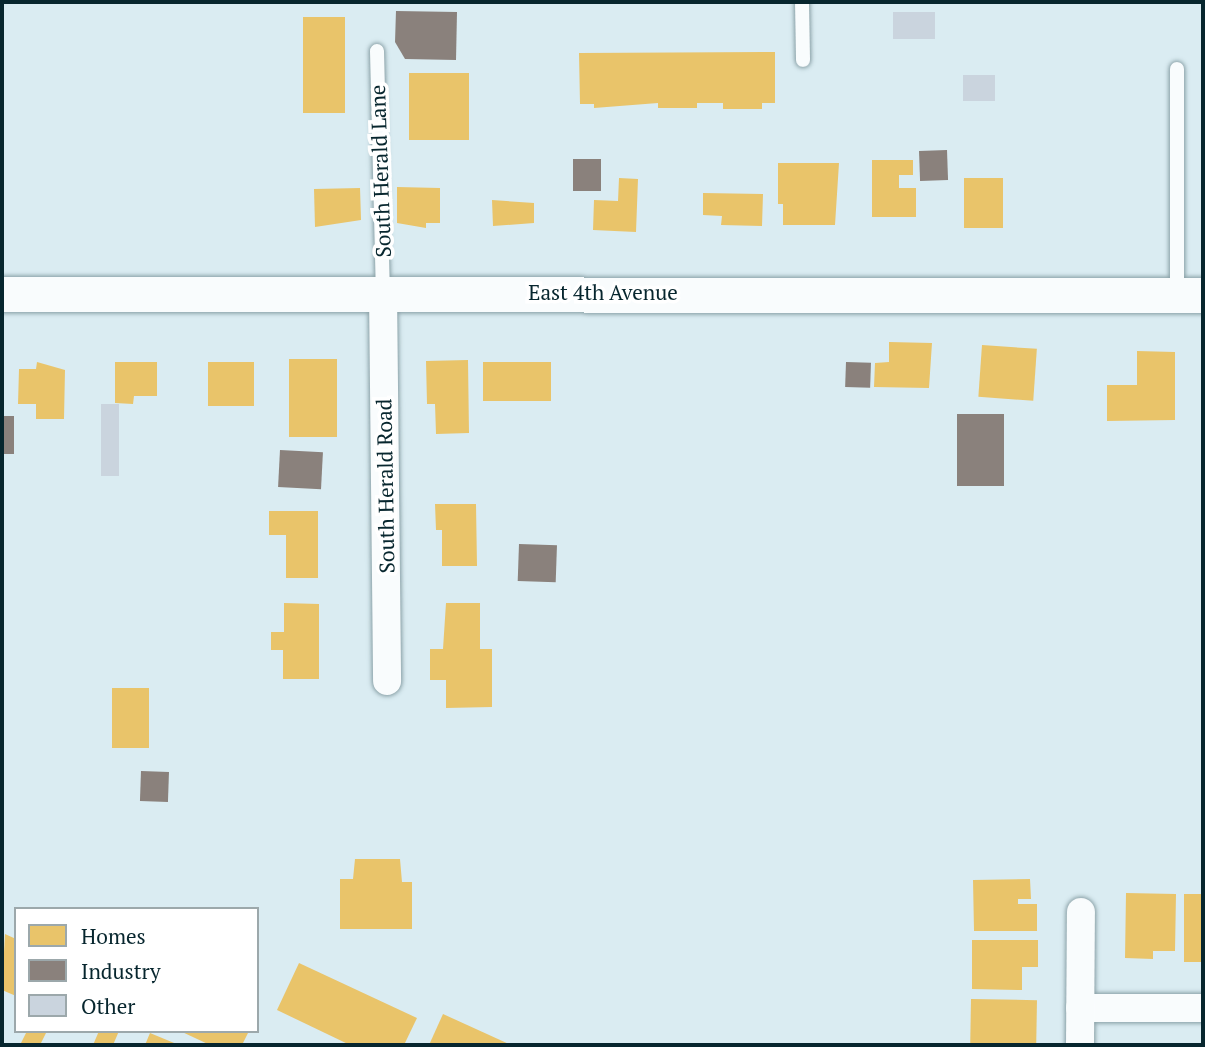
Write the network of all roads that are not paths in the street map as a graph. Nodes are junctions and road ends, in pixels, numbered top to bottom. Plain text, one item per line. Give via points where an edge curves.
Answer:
1 (789, 2) edge
2 (802, 2) edge
3 (377, 51) dead end
4 (803, 60) dead end
5 (1177, 69) dead end
6 (383, 291) junction
7 (2, 294) edge
8 (1190, 295) edge
9 (387, 681) dead end
10 (1082, 912) dead end
11 (1080, 1008) junction
12 (1203, 1008) edge
13 (1080, 1045) edge

1 - 2 lane
2 - 4 lane
3 - 6 lane, South Herald Lane
5 - 8 lane
6 - 7 street, East 4th Avenue
6 - 8 street, East 4th Avenue
6 - 9 street, South Herald Road
10 - 11 street
11 - 12 street
11 - 13 street

